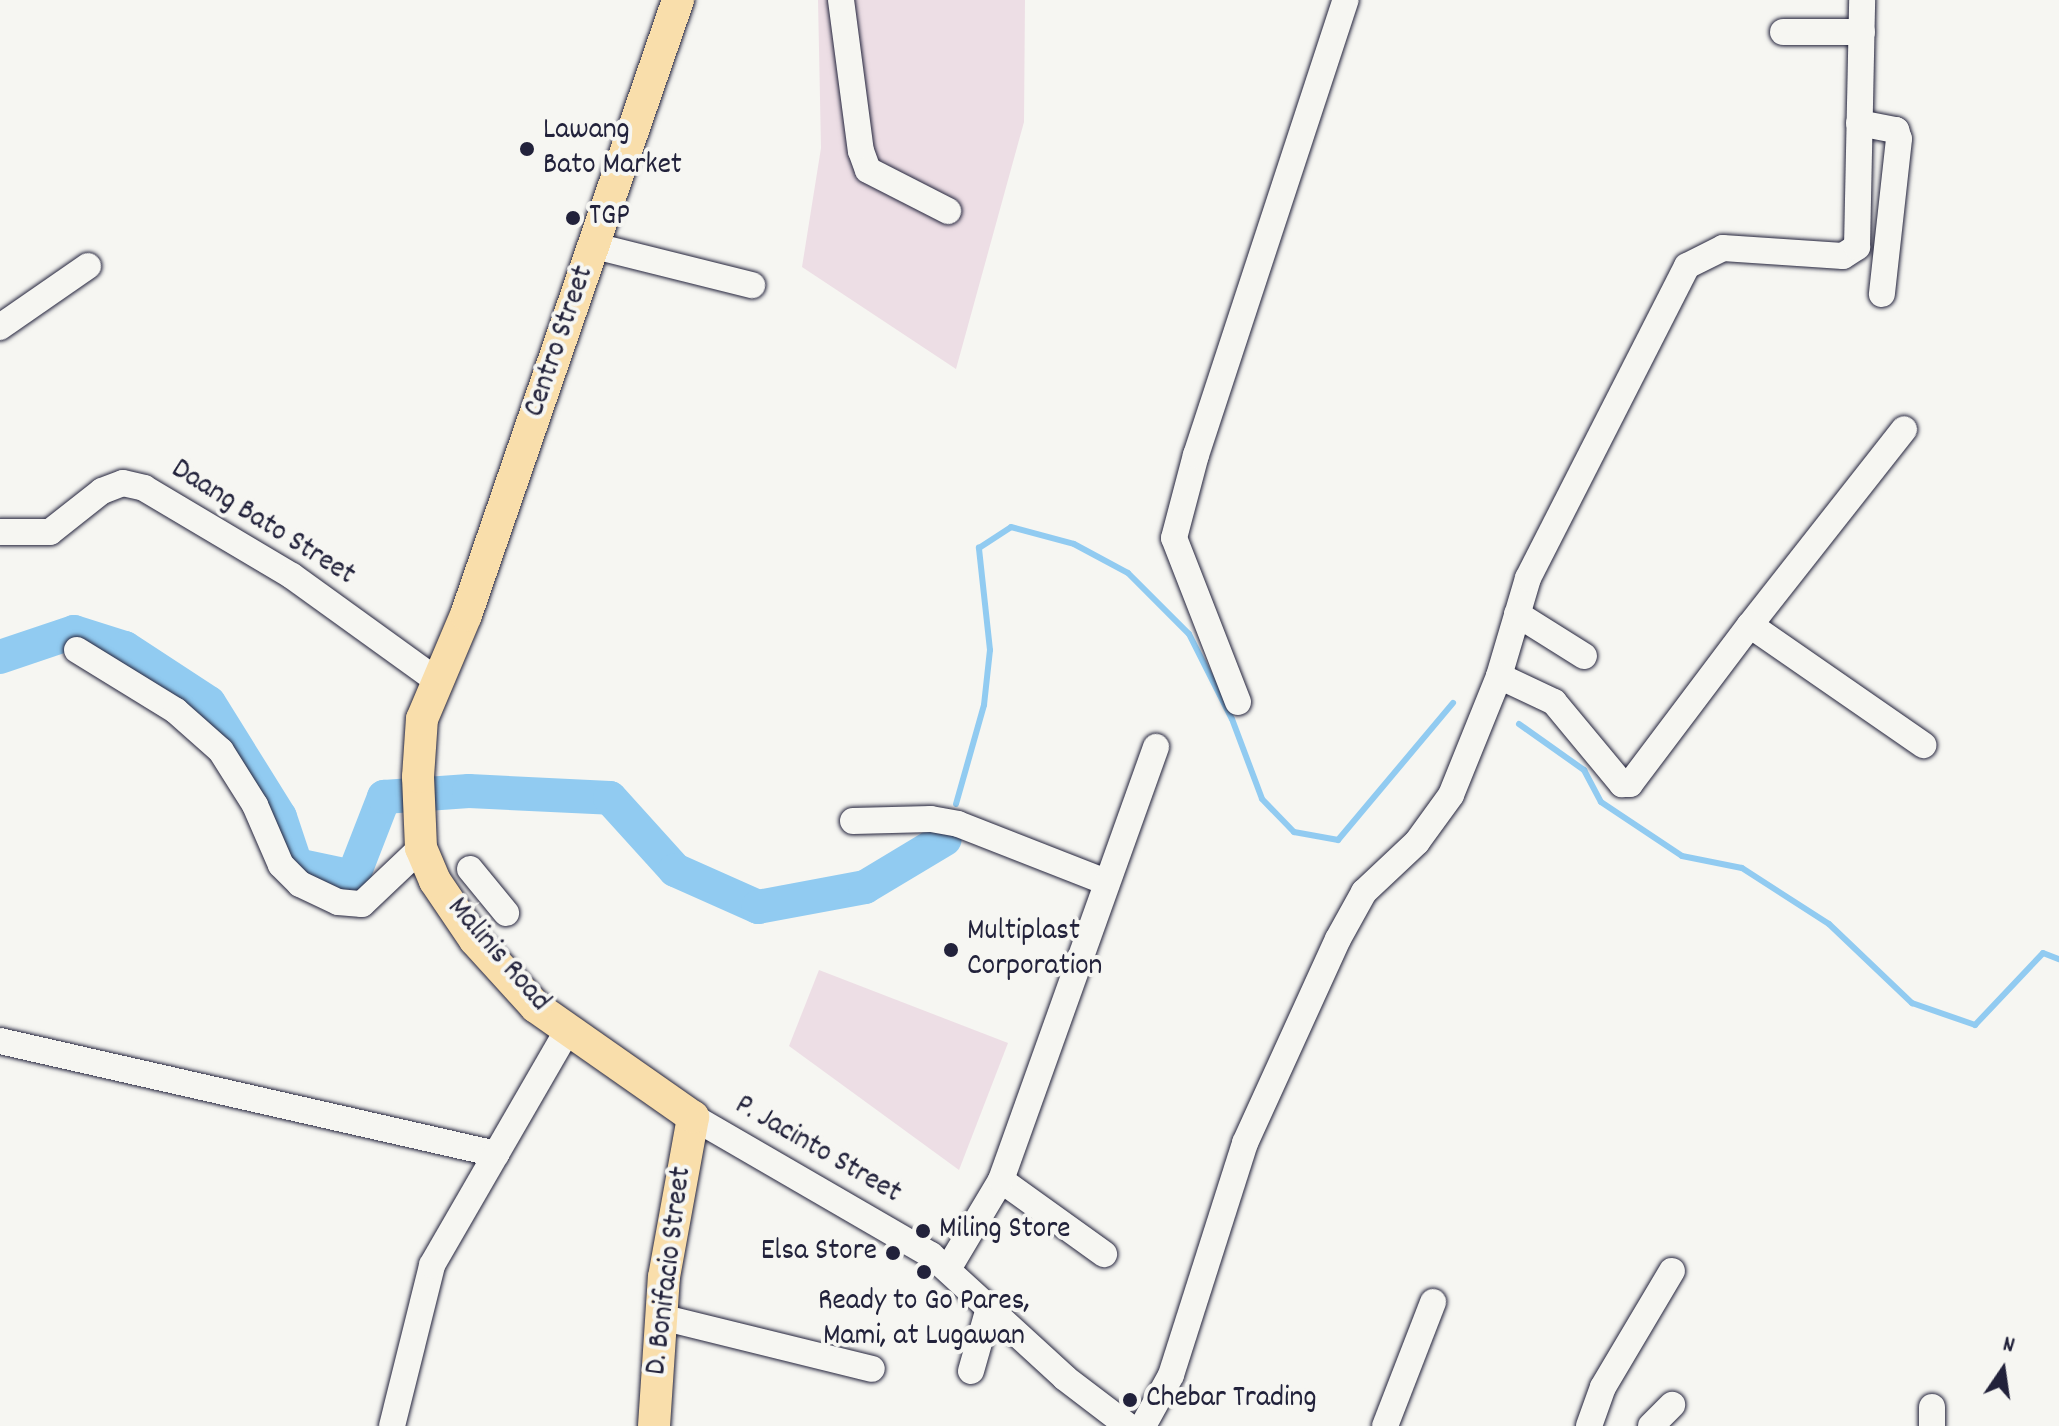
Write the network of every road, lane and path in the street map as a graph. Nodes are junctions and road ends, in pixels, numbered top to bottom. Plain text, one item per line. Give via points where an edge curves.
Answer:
1 (678, 0) edge
2 (841, 0) edge
3 (1346, 0) edge
4 (1862, 0) edge
5 (1783, 32) dead end
6 (1862, 32) junction
7 (1859, 123) junction
8 (948, 211) dead end
9 (595, 246) junction
10 (88, 266) dead end
11 (752, 285) dead end
12 (1882, 294) dead end
13 (0, 327) edge
14 (1904, 429) dead end
15 (0, 532) edge
16 (1517, 614) junction
17 (1750, 625) junction
18 (77, 650) dead end
19 (1584, 656) dead end
20 (1499, 676) junction
21 (436, 680) junction
22 (1238, 702) dead end
23 (1923, 745) dead end
24 (1156, 747) dead end
25 (853, 821) dead end
26 (421, 848) junction
27 (470, 869) dead end
28 (1106, 882) junction
29 (506, 913) dead end
30 (567, 1031) junction
31 (0, 1041) edge
32 (693, 1117) junction
33 (496, 1154) junction
34 (1001, 1180) junction
35 (1104, 1254) dead end
36 (948, 1269) junction
37 (1672, 1271) dead end
38 (1433, 1302) dead end
39 (989, 1308) junction
40 (661, 1317) junction
41 (872, 1369) dead end
42 (971, 1371) dead end
43 (1672, 1405) dead end
44 (392, 1426) edge
45 (654, 1426) edge
46 (1128, 1426) edge
47 (1143, 1426) edge
48 (1385, 1426) edge
49 (1589, 1426) edge
50 (1651, 1426) edge

1 - 9 main road, Centro Street
2 - 8 street via 868,170
3 - 22 street via 1174,538
4 - 6 street
5 - 6 street
6 - 7 street
7 - 12 street via 1896,130 1899,139
7 - 16 street via 1857,247 1843,256 1723,248 1687,266 1528,578
9 - 11 street
9 - 21 main road, Centro Street via 466,615
10 - 13 street
14 - 17 street
15 - 21 street, Daang Bato Street via 50,532 102,491 123,483 144,488 292,576
16 - 19 street
16 - 20 street
17 - 20 street via 1630,784 1622,784 1554,702
17 - 23 street
18 - 26 street via 176,711 221,751 255,805 281,865 300,884 338,902 362,904
20 - 47 street via 1451,795 1417,842 1364,892 1338,939 1245,1143 1171,1375
21 - 26 main road, Malinis Road via 422,719
24 - 28 street
25 - 28 street via 931,819 958,824
26 - 30 main road, Malinis Road via 435,881 475,940 536,1007
27 - 29 street
28 - 34 street
30 - 32 main road, Malinis Road
30 - 33 street
31 - 33 street
32 - 36 street, P. Jacinto Street via 821,1187
32 - 40 main road, D. Bonifacio Street
33 - 44 street via 432,1265
34 - 35 street
34 - 36 street
36 - 39 street, P. Jacinto Street
37 - 49 street via 1603,1387
38 - 48 street
39 - 42 street
39 - 46 street, P. Jacinto Street
40 - 41 street
40 - 45 main road, D. Bonifacio Street
43 - 50 street

